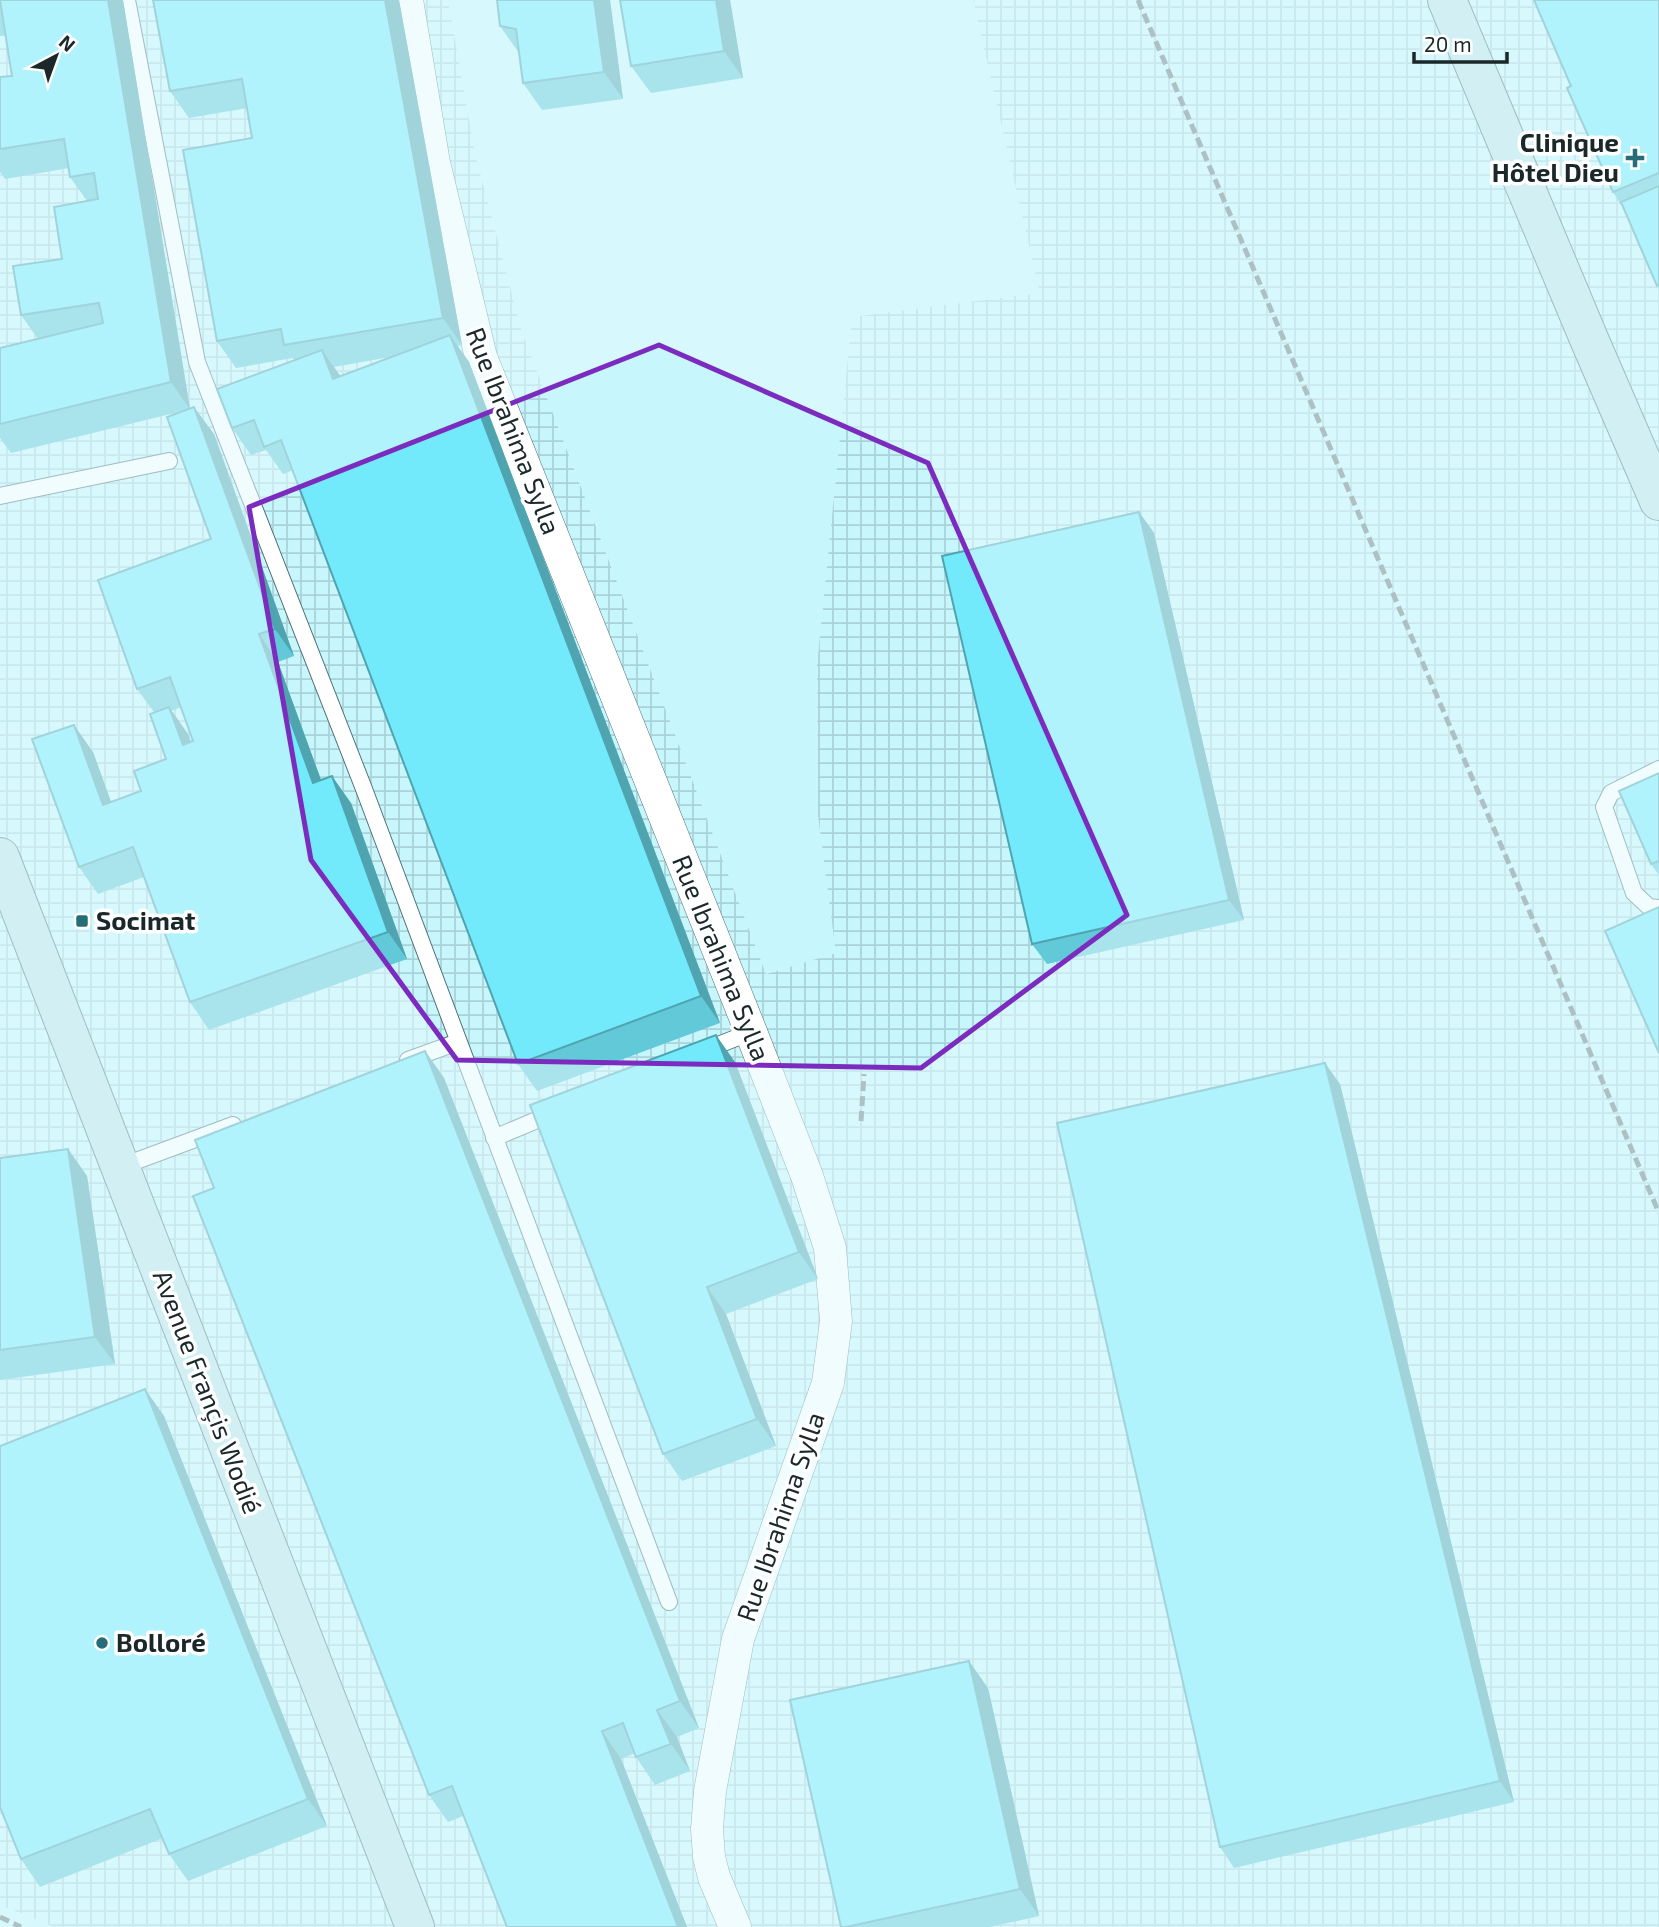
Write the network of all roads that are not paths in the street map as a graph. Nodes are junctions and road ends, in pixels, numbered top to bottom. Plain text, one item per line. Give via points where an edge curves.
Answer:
1 (127, 0) edge
2 (407, 0) edge
3 (1447, 0) edge
4 (169, 461) edge
5 (0, 496) edge
6 (1659, 501) edge
7 (1659, 769) edge
8 (0, 857) edge
9 (1659, 908) edge
10 (751, 1032) junction
11 (458, 1042) junction
12 (691, 1056) edge
13 (393, 1066) edge
14 (567, 1108) edge
15 (250, 1119) edge
16 (494, 1138) junction
17 (120, 1167) junction
18 (669, 1602) dead end
19 (415, 1927) edge
20 (735, 1927) edge

1 - 11 lane via 197,362
2 - 10 street, Rue Ibrahima Sylla via 434,163 481,357
3 - 6 main road
4 - 5 lane
7 - 9 lane via 1611,793 1604,807 1634,893 1649,907
8 - 17 main road, Avenue Françis Wodié
10 - 12 lane
10 - 20 street, Rue Ibrahima Sylla via 830,1248 836,1321 828,1383 738,1639 710,1791 709,1857
11 - 13 lane
11 - 16 lane
14 - 16 lane
15 - 17 lane
16 - 18 lane
17 - 19 main road, Avenue Françis Wodié

